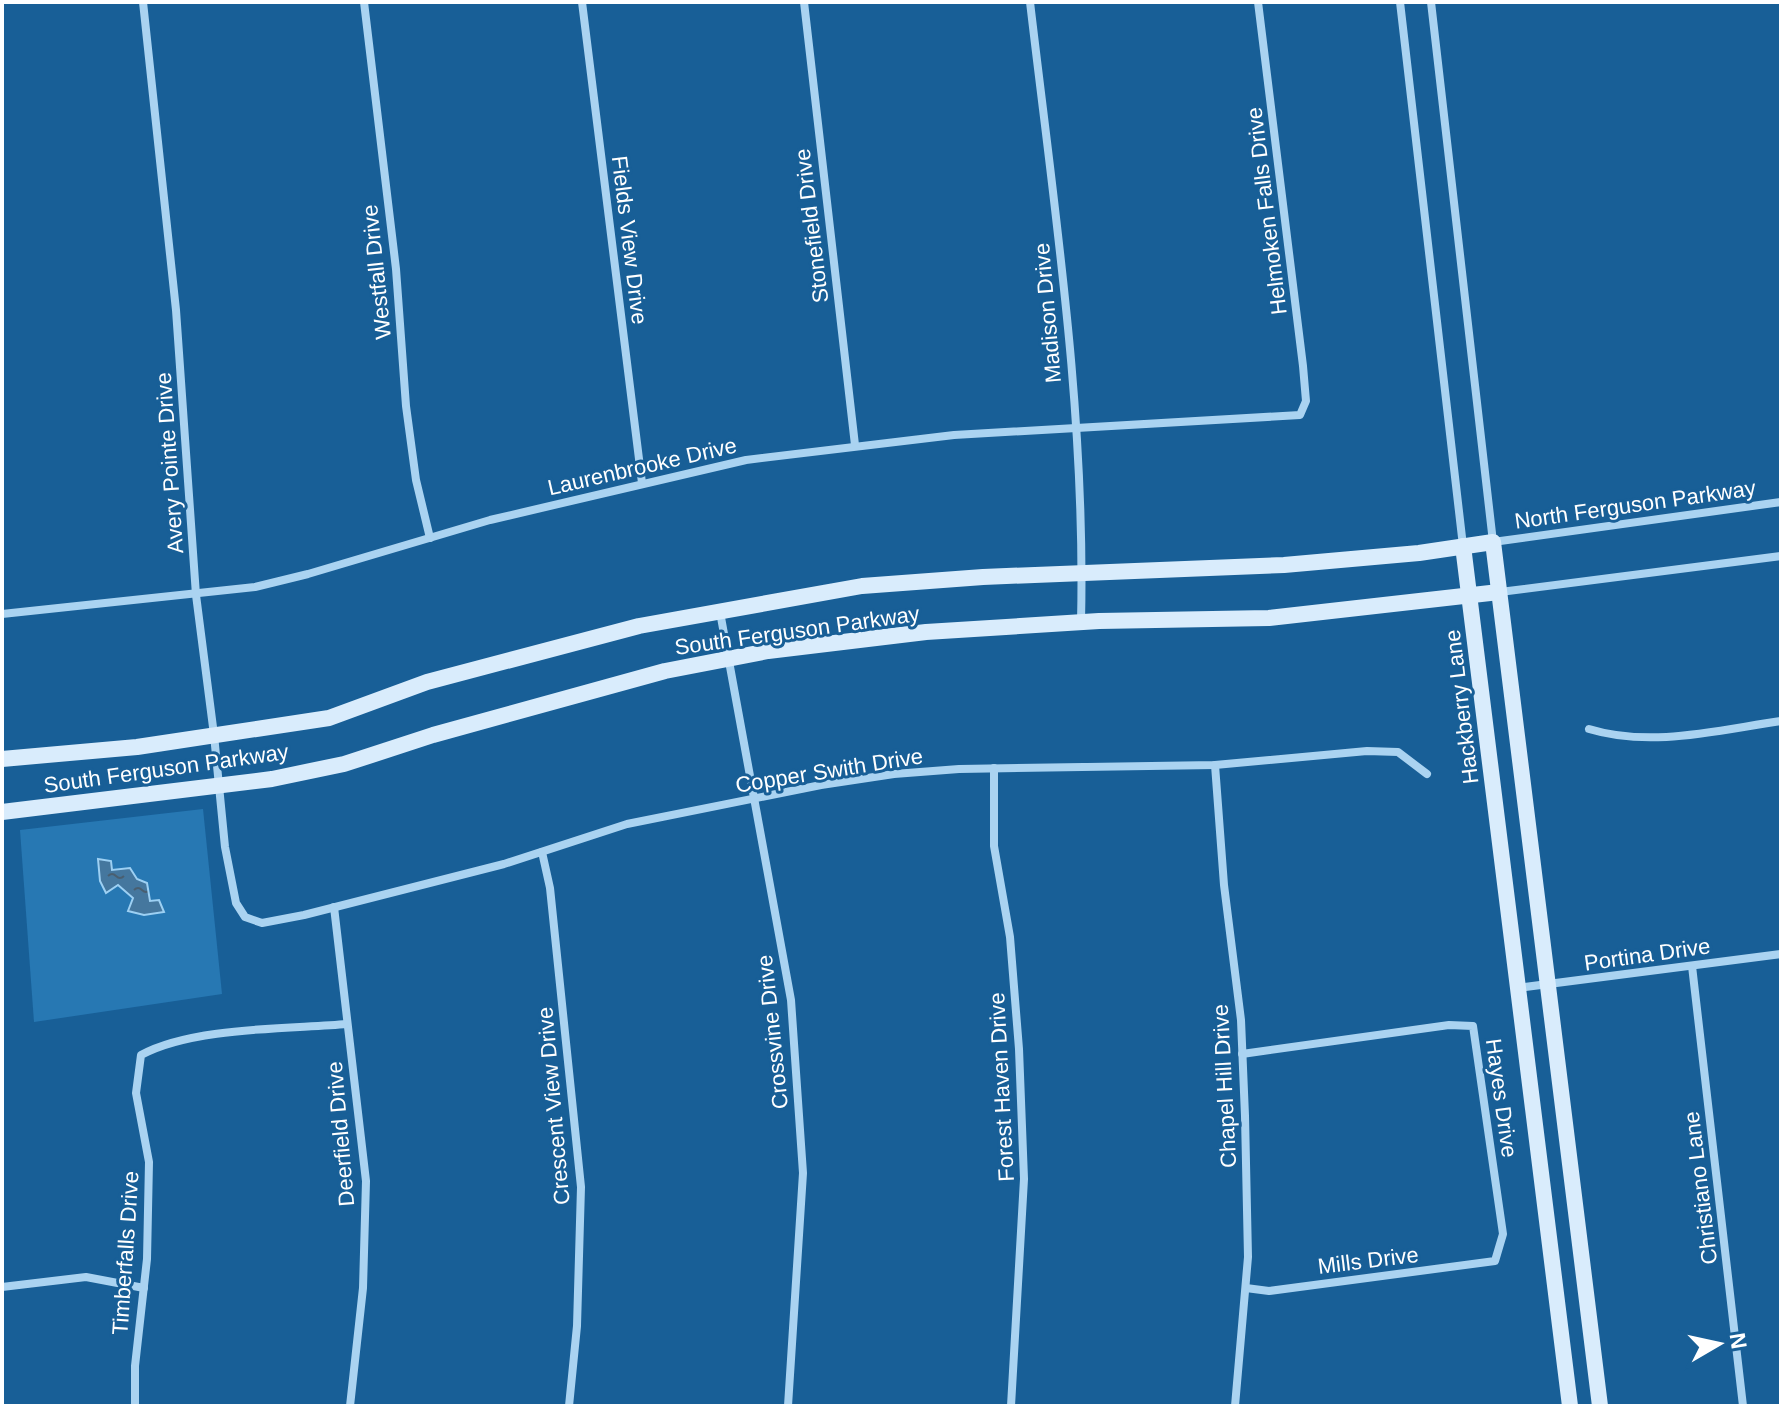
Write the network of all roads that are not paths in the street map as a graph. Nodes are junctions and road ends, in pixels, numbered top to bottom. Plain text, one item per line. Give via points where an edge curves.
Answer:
1 (143, 2) edge
2 (364, 2) edge
3 (582, 2) edge
4 (804, 2) edge
5 (1030, 2) edge
6 (1258, 2) edge
7 (1400, 2) edge
8 (1431, 2) edge
9 (1300, 415) joint
10 (1075, 427) junction
11 (855, 445) junction
12 (642, 483) junction
13 (1781, 502) edge
14 (430, 538) junction
15 (1493, 542) junction
16 (1463, 546) junction
17 (1781, 556) edge
18 (1082, 574) junction
19 (1499, 592) junction
20 (196, 595) junction
21 (1469, 595) junction
22 (720, 611) junction
23 (2, 614) edge
24 (1081, 622) junction
25 (728, 659) junction
26 (1781, 721) edge
27 (1589, 729) dead end
28 (214, 735) junction
29 (2, 759) edge
30 (1215, 765) junction
31 (994, 768) junction
32 (1427, 774) dead end
33 (219, 785) junction
34 (753, 800) junction
35 (2, 812) edge
36 (542, 852) junction
37 (334, 907) junction
38 (245, 917) joint
39 (1781, 954) edge
40 (1692, 966) junction
41 (1549, 985) junction
42 (1517, 988) junction
43 (347, 1024) junction
44 (1242, 1054) junction
45 (1495, 1261) joint
46 (2, 1287) edge
47 (144, 1288) junction
48 (1246, 1288) junction
49 (135, 1406) edge
50 (350, 1406) edge
51 (569, 1406) edge
52 (788, 1406) edge
53 (1011, 1406) edge
54 (1235, 1406) edge
55 (1570, 1406) edge
56 (1600, 1406) edge
57 (1743, 1406) edge

1 - 20 street, Avery Pointe Drive via 176,310
2 - 14 street, Westfall Drive via 396,269 406,406
3 - 12 street, Fields View Drive
4 - 11 street, Stonefield Drive
5 - 10 street, Madison Drive via 1067,309
6 - 9 street, Helmoken Falls Drive via 1303,366 1306,401
7 - 16 street, Hackberry Lane
8 - 15 street
9 - 10 street, Laurenbrooke Drive
10 - 11 street, Laurenbrooke Drive
10 - 18 street, Madison Drive
11 - 12 street, Laurenbrooke Drive via 746,460
12 - 14 street, Laurenbrooke Drive
13 - 15 street, North Ferguson Parkway
14 - 20 street, Laurenbrooke Drive via 255,587
15 - 16 street, South Ferguson Parkway
15 - 19 street
16 - 18 street, South Ferguson Parkway via 1284,565
16 - 21 street, Hackberry Lane
17 - 19 street
18 - 22 street, South Ferguson Parkway via 862,586
18 - 24 street, Madison Drive
19 - 21 street, South Ferguson Parkway
19 - 41 street
20 - 23 street, Laurenbrooke Drive
20 - 28 street, Avery Pointe Drive
21 - 24 street, South Ferguson Parkway via 1269,618
21 - 42 street, Hackberry Lane
22 - 25 street, Crossvine Drive
22 - 28 street, South Ferguson Parkway via 639,626 427,682 329,718
24 - 25 street, South Ferguson Parkway via 926,632
25 - 33 street, South Ferguson Parkway via 550,702 344,764
25 - 34 street, Crossvine Drive
26 - 27 street via 1670,737 1616,737
28 - 29 street, South Ferguson Parkway
28 - 33 street, Avery Pointe Drive
30 - 31 street, Copper Swith Drive
30 - 32 street, Copper Swith Drive via 1398,752
30 - 44 street, Chapel Hill Drive
31 - 34 street, Copper Swith Drive via 894,774
31 - 53 street, Forest Haven Drive via 994,846 1010,937 1024,1179
33 - 35 street, South Ferguson Parkway
33 - 38 street, Avery Pointe Drive via 236,903
34 - 36 street, Copper Swith Drive via 627,824
34 - 52 street, Crossvine Drive via 791,1000 803,1173
36 - 37 street, Copper Swith Drive
36 - 51 street, Crescent View Drive via 581,1187
37 - 38 street, Copper Swith Drive via 262,923
37 - 43 street, Deerfield Drive
39 - 40 street, Portina Drive
40 - 41 street, Portina Drive
40 - 57 street, Christiano Lane
41 - 42 street, Portina Drive
41 - 56 street
42 - 55 street, Hackberry Lane
43 - 47 street, Timberfalls Drive via 207,1036 162,1044 141,1055 136,1093 149,1162
43 - 50 street, Deerfield Drive via 366,1181 363,1288
44 - 45 street, Hayes Drive via 1473,1026 1503,1234
44 - 48 street, Chapel Hill Drive
45 - 48 street, Mills Drive via 1269,1291
46 - 47 street via 86,1277
47 - 49 street, Timberfalls Drive
48 - 54 street, Chapel Hill Drive

